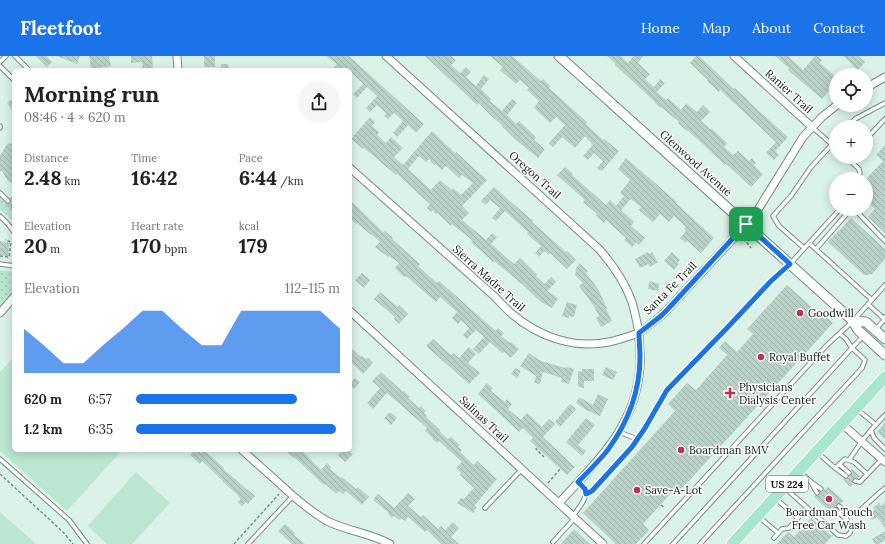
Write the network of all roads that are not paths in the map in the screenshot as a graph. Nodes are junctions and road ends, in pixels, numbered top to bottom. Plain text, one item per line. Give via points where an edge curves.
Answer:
1 (6, 56) edge
2 (15, 56) edge
3 (177, 56) edge
4 (386, 56) edge
5 (559, 56) edge
6 (734, 56) edge
7 (0, 62) edge
8 (0, 66) edge
9 (27, 68) edge
10 (178, 68) edge
11 (885, 77) edge
12 (12, 78) edge
13 (873, 84) edge
14 (885, 103) edge
15 (829, 111) edge
16 (885, 119) edge
17 (855, 120) edge
18 (812, 127) junction
19 (873, 132) edge
20 (829, 141) edge
21 (829, 147) edge
22 (854, 164) edge
23 (352, 170) edge
24 (860, 172) edge
25 (0, 193) edge
26 (8, 201) dead end
27 (0, 216) edge
28 (833, 216) edge
29 (846, 216) edge
30 (861, 216) edge
31 (746, 224) junction
32 (12, 229) edge
33 (885, 241) edge
34 (809, 242) junction
35 (804, 248) junction
36 (816, 249) junction
37 (0, 264) edge
38 (790, 264) junction
39 (12, 266) edge
40 (885, 286) edge
41 (12, 299) edge
42 (872, 300) junction
43 (868, 304) junction
44 (0, 312) edge
45 (352, 313) edge
46 (884, 317) edge
47 (853, 321) junction
48 (875, 330) junction
49 (639, 333) junction
50 (840, 334) junction
51 (864, 336) junction
52 (885, 339) edge
53 (852, 348) junction
54 (885, 355) edge
55 (885, 377) edge
56 (856, 408) junction
57 (885, 415) edge
58 (842, 424) junction
59 (876, 425) junction
60 (872, 430) junction
61 (619, 432) junction
62 (637, 439) junction
63 (862, 441) junction
64 (885, 449) edge
65 (244, 452) edge
66 (816, 452) junction
67 (0, 459) edge
68 (848, 460) junction
69 (883, 460) edge
70 (839, 464) junction
71 (835, 468) junction
72 (522, 469) junction
73 (799, 471) junction
74 (867, 474) junction
75 (856, 481) dead end
76 (578, 482) junction
77 (811, 482) junction
78 (784, 487) junction
79 (885, 488) edge
80 (821, 489) dead end
81 (817, 493) dead end
82 (586, 494) junction
83 (293, 496) junction
84 (774, 498) junction
85 (559, 504) junction
86 (839, 506) dead end
87 (485, 508) dead end
88 (836, 510) dead end
89 (856, 514) dead end
90 (758, 516) junction
91 (574, 517) junction
92 (847, 520) junction
93 (778, 533) junction
94 (774, 538) dead end
95 (553, 542) dead end
96 (87, 544) edge
97 (248, 544) edge
98 (390, 544) edge
99 (603, 544) edge
100 (644, 544) edge
101 (673, 544) edge
102 (700, 544) edge
103 (732, 544) edge

1 - 7 lane
2 - 9 lane
3 - 10 street
4 - 49 street, Oregon Trail via 599,249 614,267 626,289
5 - 31 street, Glenwood Avenue
6 - 18 street, Ranier Trail
8 - 12 lane
11 - 13 street
14 - 17 lane
15 - 18 street, Santa Fe Trail
16 - 19 lane
18 - 20 lane
18 - 31 street, Santa Fe Trail via 803,137 758,211
21 - 35 lane via 773,216 779,226
22 - 24 lane
23 - 49 street, Sierra Madre Trail via 512,314 534,330 559,341 586,344 611,342
25 - 26 lane
27 - 32 lane
28 - 34 lane
29 - 36 lane
30 - 33 lane
31 - 38 street, Glenwood Avenue
31 - 49 street, Santa Fe Trail via 667,310
34 - 35 lane
34 - 36 lane
35 - 38 lane
36 - 42 lane
37 - 39 lane
38 - 47 street, Glenwood Avenue
38 - 62 lane via 667,390
40 - 42 lane
41 - 44 street
42 - 43 lane
43 - 46 lane
43 - 47 lane
45 - 72 street, Salinas Trail
46 - 48 lane
47 - 48 street, Glenwood Avenue via 866,322
47 - 50 lane
47 - 51 street, Glenwood Avenue
48 - 52 street, Glenwood Avenue
49 - 61 street via 639,377 630,410
50 - 53 lane
50 - 100 lane via 826,346
51 - 53 lane
51 - 54 street, Glenwood Avenue
53 - 101 lane
53 - 102 lane via 865,360 862,368
55 - 56 main road, US 224
56 - 58 main road, US 224
56 - 59 lane
57 - 59 lane
58 - 63 street
58 - 66 main road, US 224
59 - 60 lane
60 - 63 lane
60 - 64 lane via 874,438
61 - 62 lane
61 - 76 street
62 - 82 lane via 592,491
63 - 68 lane
63 - 69 street
65 - 83 street
66 - 71 lane
66 - 73 main road, US 224
67 - 96 lane via 69,520
68 - 70 lane via 845,459
68 - 74 lane
69 - 74 lane
70 - 71 lane
70 - 71 lane via 847,474
72 - 85 street, Salinas Trail
72 - 87 lane
73 - 77 lane
73 - 78 main road, US 224
74 - 75 lane via 860,482
76 - 82 lane
76 - 85 street
77 - 80 lane
77 - 81 lane
78 - 84 main road, US 224
78 - 92 lane via 838,535 846,536 850,533 852,527
79 - 89 lane
82 - 91 lane
83 - 97 lane
83 - 98 street via 314,513 340,527
84 - 90 main road, US 224
84 - 93 lane via 798,518 789,528
85 - 91 street, Salinas Trail
86 - 92 lane via 846,512
88 - 92 lane
90 - 93 lane
90 - 103 main road, US 224
91 - 95 lane
91 - 99 street, Salinas Trail
93 - 94 lane

